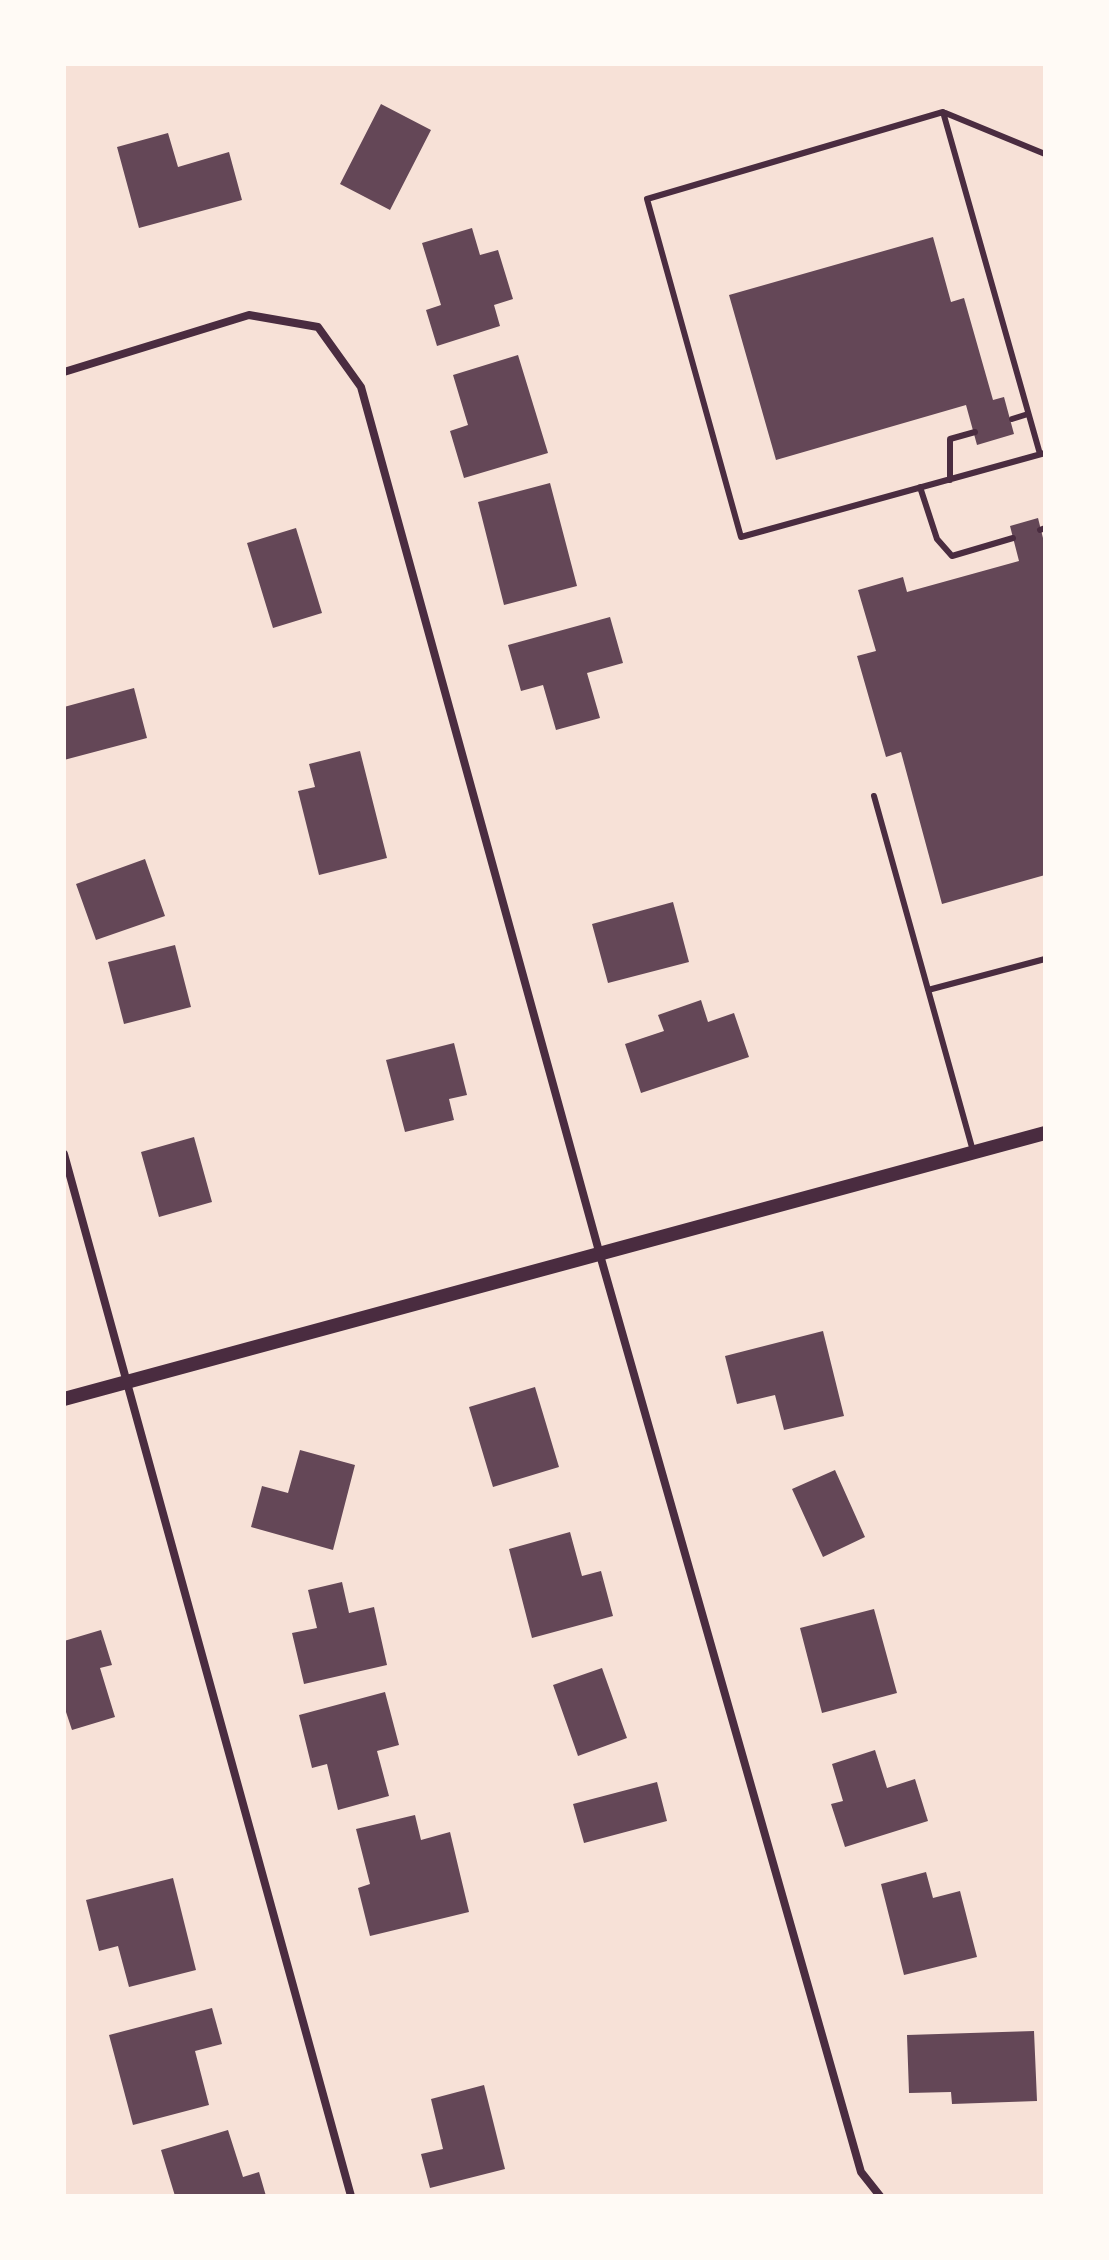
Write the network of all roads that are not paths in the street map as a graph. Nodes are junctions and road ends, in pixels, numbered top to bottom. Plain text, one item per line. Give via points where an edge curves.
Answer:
1 (943, 112) junction
2 (1045, 154) edge
3 (64, 372) edge
4 (1028, 414) junction
5 (1012, 419) dead end
6 (975, 432) dead end
7 (1042, 454) edge
8 (950, 480) junction
9 (920, 487) junction
10 (1013, 538) dead end
11 (874, 796) dead end
12 (1045, 959) edge
13 (928, 990) junction
14 (1045, 1133) edge
15 (974, 1153) junction
16 (64, 1154) edge
17 (600, 1255) junction
18 (126, 1382) junction
19 (64, 1399) edge
20 (351, 2196) edge
21 (880, 2196) edge

1 - 2 lane
1 - 4 lane
1 - 9 lane via 647,199 741,537
3 - 17 street via 249,315 318,327 361,387
4 - 5 lane
4 - 7 lane
6 - 8 lane via 950,439
7 - 8 lane
8 - 9 lane
9 - 10 lane via 937,539 952,556
11 - 13 lane
12 - 13 lane
13 - 15 lane
14 - 15 street
15 - 17 street
16 - 18 street
17 - 18 street
17 - 21 street via 861,2172
18 - 19 street
18 - 20 street

